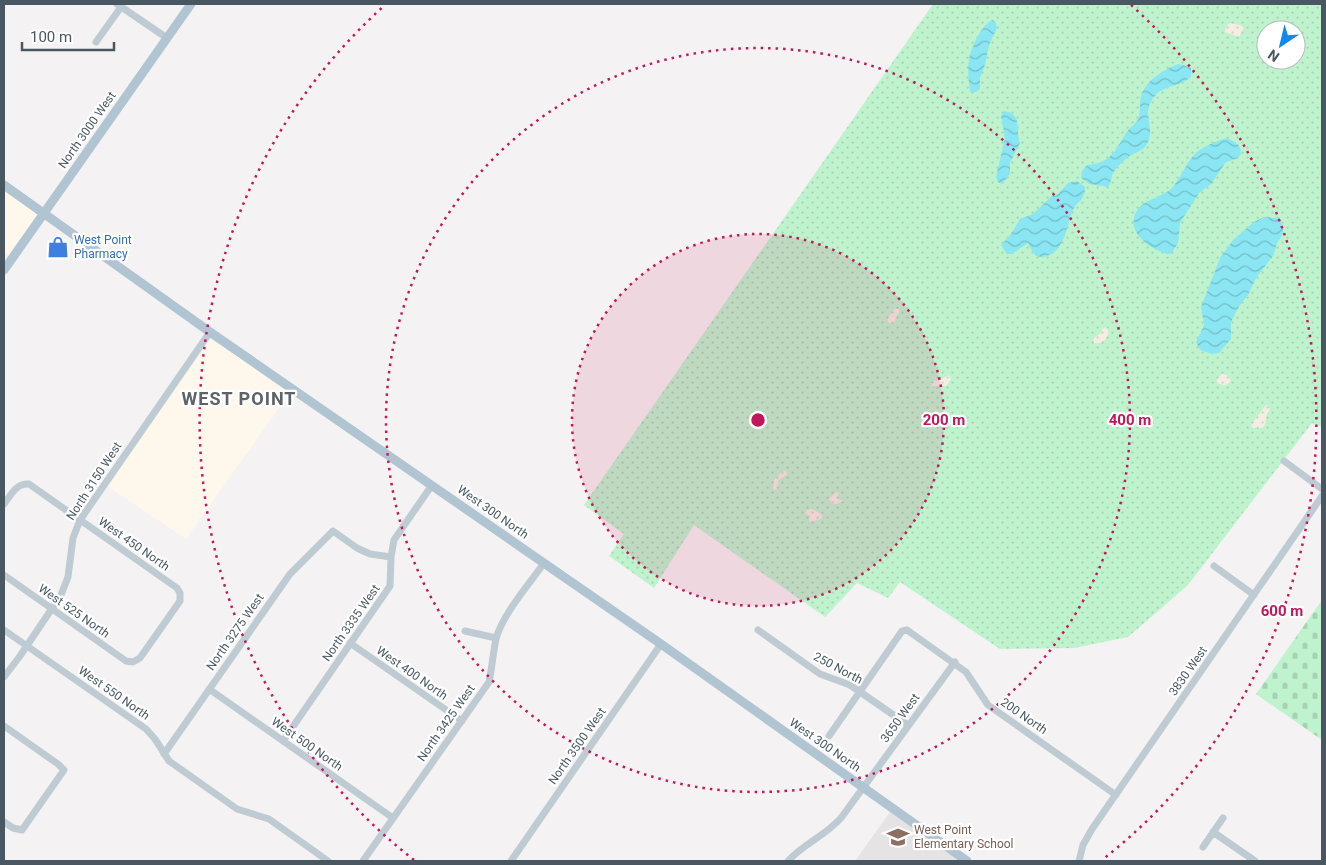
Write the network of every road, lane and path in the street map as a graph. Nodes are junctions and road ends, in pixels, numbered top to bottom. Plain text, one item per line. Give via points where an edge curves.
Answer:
1 (191, 4) edge
2 (119, 5) edge
3 (167, 38) junction
4 (96, 42) dead end
5 (4, 185) edge
6 (44, 214) junction
7 (4, 270) edge
8 (210, 332) junction
9 (1284, 462) dead end
10 (432, 484) junction
11 (1322, 489) edge
12 (1322, 496) edge
13 (4, 504) edge
14 (80, 520) junction
15 (391, 556) junction
16 (544, 563) junction
17 (1214, 566) dead end
18 (4, 575) edge
19 (1254, 595) junction
20 (51, 609) junction
21 (4, 630) edge
22 (758, 630) dead end
23 (464, 631) dead end
24 (496, 638) junction
25 (350, 643) junction
26 (662, 644) junction
27 (26, 646) junction
28 (133, 662) joint
29 (954, 662) junction
30 (4, 677) edge
31 (209, 689) junction
32 (860, 692) junction
33 (462, 721) junction
34 (908, 725) junction
35 (4, 726) edge
36 (829, 736) dead end
37 (283, 741) junction
38 (164, 754) junction
39 (863, 788) junction
40 (1116, 794) junction
41 (393, 818) junction
42 (1223, 818) dead end
43 (4, 822) edge
44 (1213, 832) junction
45 (1203, 847) dead end
46 (328, 861) edge
47 (363, 861) edge
48 (511, 861) edge
49 (788, 861) edge
50 (967, 861) edge
51 (1080, 861) edge
52 (1255, 861) edge

1 - 3 main road, North 3000 West
2 - 3 street
2 - 4 street
3 - 6 main road, North 3000 West
5 - 6 main road, West 300 North
6 - 7 main road, North 3000 West
6 - 8 main road, West 300 North
8 - 10 main road, West 300 North
8 - 14 street, North 3150 West
9 - 11 street
10 - 15 street, North 3335 West via 394,540
10 - 16 main road, West 300 North
12 - 19 street, 3830 West
13 - 14 street, West 450 North via 16,488 29,484
14 - 20 street, North 3150 West via 73,538 68,577
14 - 28 street, West 450 North via 180,593 180,601 140,658
15 - 25 street, North 3335 West via 390,586
15 - 31 street, North 3275 West via 370,554 333,531 290,574
16 - 24 street, North 3425 West
16 - 26 main road, West 300 North
17 - 19 street
18 - 20 street, West 525 North
19 - 40 street, 3830 West
20 - 27 street, North 3150 West
20 - 28 street, West 525 North via 126,661
21 - 27 street, West 550 North
22 - 32 street, 250 North via 820,674
23 - 24 street
24 - 33 street, North 3425 West via 489,682
25 - 33 street, West 400 North
25 - 37 street, North 3335 West
26 - 39 main road, West 300 North
26 - 48 street, North 3500 West
27 - 30 street, North 3150 West
27 - 38 street, West 550 North via 146,729
29 - 32 street, 200 North via 904,629
29 - 34 street, 3650 West
29 - 40 street, 200 North via 966,672 988,705
31 - 37 street, West 500 North
31 - 38 street, North 3275 West
32 - 34 street, 250 North
32 - 36 street
33 - 41 street, North 3425 West
34 - 39 street, 3650 West
35 - 43 street via 64,770 22,830
37 - 41 street, West 500 North
38 - 46 street, West 550 North via 169,761 237,809 269,819
39 - 49 street, 3650 West via 835,824
39 - 50 main road, West 300 North
40 - 51 street, 3830 West via 1087,838
41 - 47 street, North 3425 West
42 - 44 street
44 - 45 street
44 - 52 street

